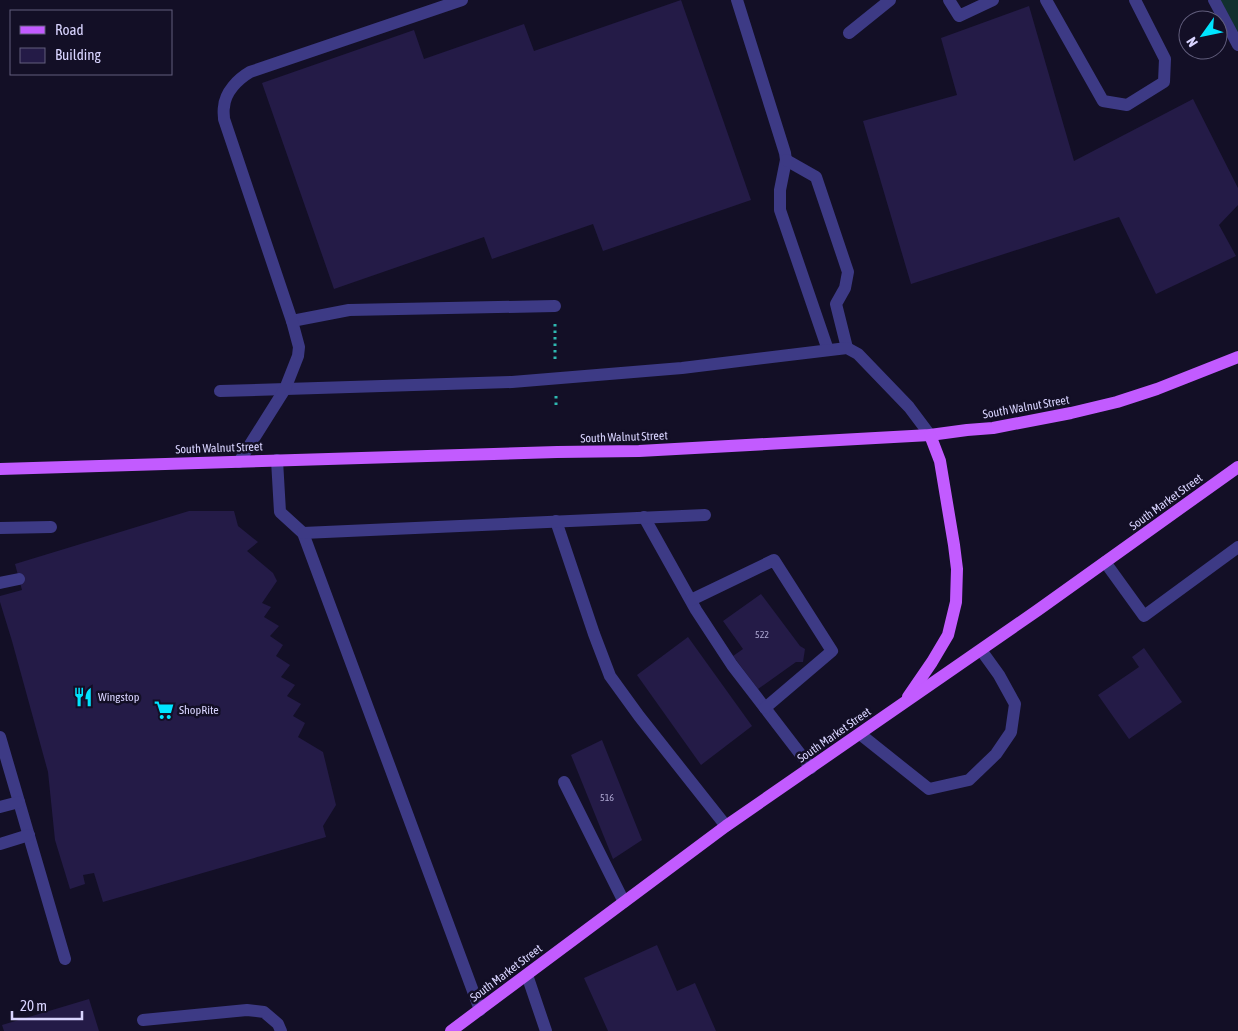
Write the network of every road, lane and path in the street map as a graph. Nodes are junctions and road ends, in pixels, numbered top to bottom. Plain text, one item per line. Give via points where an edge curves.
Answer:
1 (462, 0) edge
2 (737, 0) edge
3 (890, 0) edge
4 (949, 0) edge
5 (993, 0) edge
6 (1046, 0) edge
7 (1135, 0) edge
8 (1214, 0) edge
9 (849, 33) dead end
10 (1238, 45) edge
11 (786, 160) junction
12 (555, 306) joint
13 (292, 321) junction
14 (847, 348) junction
15 (828, 350) junction
16 (1238, 350) edge
17 (1238, 358) edge
18 (1219, 365) junction
19 (555, 378) junction
20 (285, 389) junction
21 (220, 391) dead end
22 (556, 408) dead end
23 (930, 435) junction
24 (277, 460) junction
25 (239, 462) junction
26 (1238, 467) edge
27 (0, 469) edge
28 (705, 515) dead end
29 (644, 517) junction
30 (556, 521) junction
31 (52, 527) dead end
32 (0, 528) edge
33 (303, 533) junction
34 (1238, 547) edge
35 (1106, 562) junction
36 (19, 579) dead end
37 (0, 583) edge
38 (691, 600) junction
39 (981, 650) junction
40 (902, 705) junction
41 (765, 708) junction
42 (860, 734) junction
43 (0, 737) edge
44 (811, 768) junction
45 (564, 782) dead end
46 (19, 802) junction
47 (0, 807) edge
48 (726, 826) junction
49 (29, 836) junction
50 (0, 844) edge
51 (624, 902) junction
52 (65, 959) dead end
53 (527, 975) junction
54 (480, 1010) junction
55 (143, 1020) dead end
56 (281, 1031) edge
57 (451, 1031) edge
58 (546, 1031) edge

1 - 13 street via 250,72 227,96 224,119
2 - 11 street
3 - 9 street
4 - 5 street via 959,16
6 - 7 street via 1103,101 1128,106 1164,82 1165,59
8 - 10 street
11 - 14 street via 816,177 832,222 848,272 845,288 836,304
11 - 15 street via 780,210
12 - 13 street via 349,310
12 - 19 path
13 - 20 street via 299,347
14 - 15 street
14 - 23 street via 858,354 910,407
15 - 19 street via 682,368
16 - 18 main road
17 - 18 main road, South Walnut Street
18 - 23 main road, South Walnut Street via 1157,389 1071,414
19 - 20 street
19 - 22 path
20 - 21 street
20 - 25 street
23 - 24 main road, South Walnut Street via 640,451
23 - 40 main road via 940,461 954,545 956,602 948,635
24 - 25 main road, South Walnut Street
24 - 33 street via 280,512
25 - 27 main road, South Walnut Street
26 - 35 main road, South Market Street
28 - 29 street
29 - 30 street
29 - 38 street
30 - 33 street
30 - 48 street via 610,676
31 - 32 street
33 - 54 street
34 - 35 street via 1144,616
35 - 39 main road, South Market Street
36 - 37 street
38 - 41 street via 732,665
38 - 41 street via 774,560 832,651
39 - 40 main road, South Market Street
39 - 42 street via 1015,704 1011,732 996,754 968,780 928,789
40 - 42 main road, South Market Street
41 - 44 street
42 - 44 main road, South Market Street
43 - 46 street
44 - 48 main road, South Market Street
45 - 51 street
46 - 47 street
46 - 49 street
48 - 51 main road, South Market Street
49 - 50 street
49 - 52 street
51 - 53 main road, South Market Street
53 - 54 main road, South Market Street
53 - 58 street
54 - 57 main road, South Market Street
55 - 56 street via 247,1010 264,1012

